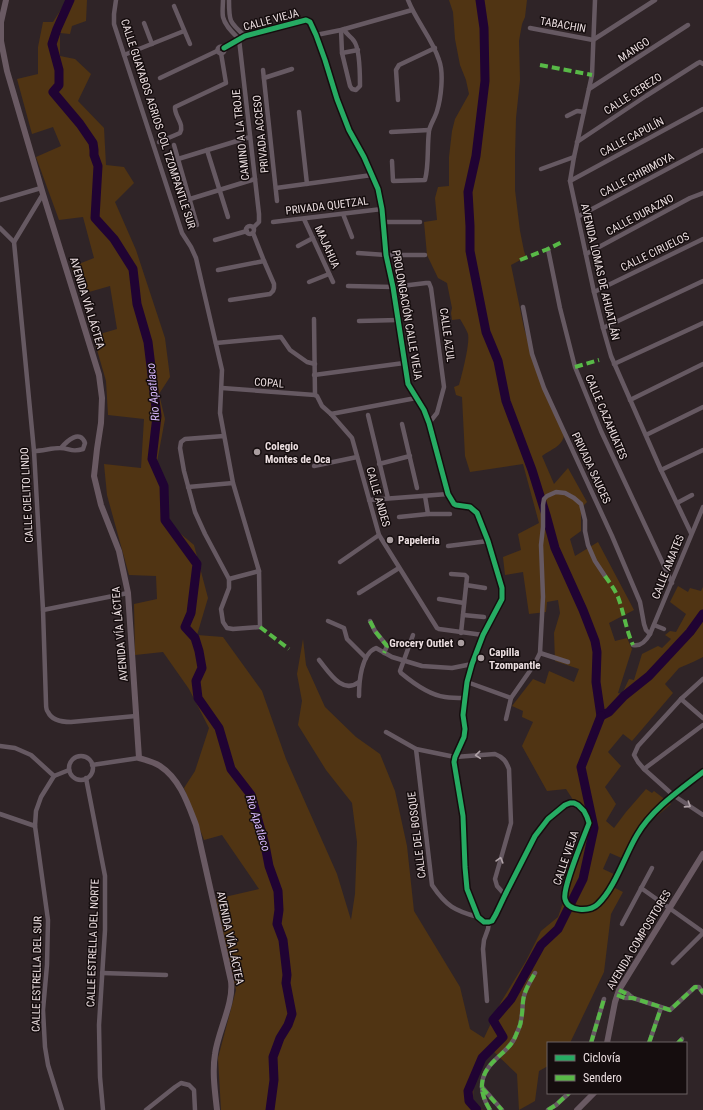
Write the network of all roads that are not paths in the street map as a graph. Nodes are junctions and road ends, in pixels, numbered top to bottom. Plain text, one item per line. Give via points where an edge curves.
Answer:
1 (6, 0) edge
2 (116, 0) edge
3 (223, 0) edge
4 (229, 0) edge
5 (408, 0) edge
6 (595, 0) edge
7 (655, 0) edge
8 (174, 6) dead end
9 (412, 10) junction
10 (308, 21) joint
11 (144, 23) dead end
12 (229, 23) junction
13 (688, 25) dead end
14 (530, 28) dead end
15 (184, 30) junction
16 (342, 30) junction
17 (316, 35) junction
18 (244, 36) junction
19 (239, 39) junction
20 (594, 40) junction
21 (152, 44) junction
22 (190, 44) dead end
23 (435, 48) junction
24 (358, 50) junction
25 (219, 52) junction
26 (342, 53) junction
27 (124, 56) junction
28 (702, 63) edge
29 (292, 69) dead end
30 (263, 70) dead end
31 (160, 78) dead end
32 (264, 78) junction
33 (589, 89) junction
34 (398, 100) dead end
35 (703, 109) edge
36 (299, 112) dead end
37 (584, 112) junction
38 (567, 116) dead end
39 (429, 130) junction
40 (391, 132) dead end
41 (250, 136) junction
42 (159, 142) dead end
43 (577, 142) junction
44 (174, 145) dead end
45 (207, 150) junction
46 (703, 150) edge
47 (574, 157) junction
48 (178, 159) junction
49 (392, 161) dead end
50 (541, 169) dead end
51 (372, 175) junction
52 (255, 179) junction
53 (570, 181) junction
54 (307, 184) junction
55 (276, 188) junction
56 (219, 190) junction
57 (42, 191) junction
58 (703, 193) edge
59 (190, 198) junction
60 (0, 200) edge
61 (277, 201) dead end
62 (382, 209) junction
63 (343, 214) junction
64 (578, 216) junction
65 (228, 217) dead end
66 (304, 219) junction
67 (273, 222) dead end
68 (383, 222) junction
69 (420, 222) dead end
70 (197, 225) dead end
71 (254, 227) junction
72 (0, 228) edge
73 (247, 231) junction
74 (253, 233) junction
75 (352, 237) dead end
76 (313, 238) junction
77 (703, 239) edge
78 (215, 240) dead end
79 (14, 242) junction
80 (298, 246) dead end
81 (548, 249) dead end
82 (358, 253) dead end
83 (586, 254) junction
84 (386, 255) junction
85 (425, 255) dead end
86 (264, 261) junction
87 (218, 270) dead end
88 (329, 274) junction
89 (703, 281) edge
90 (309, 282) dead end
91 (333, 282) dead end
92 (348, 286) dead end
93 (393, 287) junction
94 (594, 292) junction
95 (230, 300) dead end
96 (523, 307) dead end
97 (314, 319) dead end
98 (398, 320) junction
99 (359, 321) dead end
100 (703, 323) edge
101 (602, 328) junction
102 (216, 343) junction
103 (404, 363) junction
104 (314, 364) junction
105 (614, 364) junction
106 (703, 364) edge
107 (314, 375) junction
108 (222, 388) junction
109 (315, 395) junction
110 (416, 398) junction
111 (630, 400) junction
112 (703, 407) edge
113 (331, 414) junction
114 (368, 415) dead end
115 (429, 423) junction
116 (402, 424) dead end
117 (646, 435) junction
118 (224, 436) junction
119 (61, 448) junction
120 (703, 450) edge
121 (34, 451) junction
122 (410, 456) junction
123 (357, 457) junction
124 (379, 464) junction
125 (314, 466) dead end
126 (661, 470) junction
127 (233, 483) junction
128 (188, 487) junction
129 (417, 488) dead end
130 (448, 494) junction
131 (692, 495) dead end
132 (425, 496) junction
133 (388, 498) junction
134 (369, 500) junction
135 (677, 503) junction
136 (703, 507) edge
137 (428, 514) junction
138 (450, 514) dead end
139 (399, 517) dead end
140 (691, 533) junction
141 (379, 535) junction
142 (488, 541) junction
143 (448, 546) dead end
144 (340, 562) dead end
145 (399, 568) junction
146 (259, 571) junction
147 (451, 574) dead end
148 (605, 576) dead end
149 (229, 578) junction
150 (672, 583) junction
151 (466, 585) junction
152 (485, 588) dead end
153 (128, 593) junction
154 (359, 593) dead end
155 (439, 599) dead end
156 (464, 603) junction
157 (43, 610) junction
158 (463, 615) junction
159 (484, 617) dead end
160 (370, 621) dead end
161 (328, 622) dead end
162 (654, 625) junction
163 (664, 630) dead end
164 (461, 633) junction
165 (650, 634) junction
166 (413, 635) dead end
167 (483, 635) junction
168 (633, 645) dead end
169 (384, 653) junction
170 (540, 653) junction
171 (366, 658) junction
172 (319, 660) dead end
173 (404, 661) junction
174 (568, 662) dead end
175 (472, 664) junction
176 (703, 678) edge
177 (359, 682) junction
178 (467, 682) junction
179 (359, 696) dead end
180 (465, 698) junction
181 (511, 698) junction
182 (681, 699) junction
183 (136, 716) junction
184 (703, 718) edge
185 (506, 719) dead end
186 (703, 726) edge
187 (386, 732) dead end
188 (0, 746) edge
189 (416, 749) junction
190 (455, 757) junction
191 (139, 758) junction
192 (92, 765) junction
193 (644, 769) junction
194 (69, 770) junction
195 (703, 772) edge
196 (54, 776) junction
197 (86, 778) junction
198 (673, 795) junction
199 (0, 814) edge
200 (703, 815) edge
201 (35, 826) junction
202 (703, 854) edge
203 (652, 868) dead end
204 (641, 888) junction
205 (505, 895) junction
206 (670, 908) junction
207 (478, 917) junction
208 (489, 922) junction
209 (622, 924) dead end
210 (703, 933) edge
211 (673, 963) dead end
212 (102, 973) junction
213 (535, 974) dead end
214 (166, 976) dead end
215 (618, 993) junction
216 (703, 993) edge
217 (604, 999) dead end
218 (487, 1001) dead end
219 (661, 1008) junction
220 (591, 1042) edge
221 (607, 1042) edge
222 (649, 1042) edge
223 (481, 1087) junction
224 (568, 1094) edge
225 (593, 1094) edge
226 (62, 1110) edge
227 (102, 1110) edge
228 (146, 1110) edge
229 (195, 1110) edge
230 (217, 1110) edge
231 (490, 1110) edge
232 (502, 1110) edge
233 (548, 1110) edge
234 (577, 1110) edge

1 - 57 street, AVENIDA VÍA LÁCTEA via 1,22 1,41 6,71
2 - 27 street, CALLE GUAYABOS AGRIOS COL TZOMPANTLE SUR via 114,24
3 - 12 street via 223,17
4 - 12 street
5 - 9 street
6 - 20 street, AVENIDA LOMAS DE AHUATLÁN
7 - 20 street
8 - 15 street
9 - 16 street
9 - 23 street
10 - 17 street, PROLONGACIÓN CALLE VIEJA
10 - 18 street, CALLE VIEJA
11 - 21 street
12 - 18 street
12 - 19 street
13 - 33 street, MANGO
14 - 20 street, TABACHIN
15 - 21 street
15 - 22 street
16 - 17 street
16 - 24 street via 354,41
16 - 26 street
17 - 51 street, PROLONGACIÓN CALLE VIEJA via 349,130
18 - 19 street, CALLE VIEJA
19 - 25 street, CALLE VIEJA
19 - 41 street, CAMINO A LA TROJE
20 - 33 street, AVENIDA LOMAS DE AHUATLÁN
21 - 27 street
23 - 34 street via 397,67
23 - 39 street via 441,68 440,100
24 - 26 street
24 - 26 street via 360,86 356,90 350,86
25 - 31 street
25 - 42 street via 226,84 174,107 182,130
27 - 102 street, CALLE GUAYABOS AGRIOS COL TZOMPANTLE SUR via 182,233 196,258
28 - 43 street, CALLE CEREZO via 646,96
29 - 32 street, PRIVADA ACCESO
30 - 32 street, PRIVADA ACCESO
32 - 55 street, PRIVADA ACCESO
33 - 37 street, AVENIDA LOMAS DE AHUATLÁN
35 - 53 street, CALLE CAPULÍN
36 - 54 street
37 - 38 street via 577,111
37 - 43 street, AVENIDA LOMAS DE AHUATLÁN
39 - 40 street
39 - 49 street via 425,180 393,181
41 - 45 street
41 - 52 street, CAMINO A LA TROJE
43 - 47 street, AVENIDA LOMAS DE AHUATLÁN
44 - 48 street
45 - 48 street
45 - 56 street
46 - 64 street, CALLE CHIRIMOYA
47 - 50 street
47 - 53 street, AVENIDA LOMAS DE AHUATLÁN
48 - 59 street
51 - 54 street, PRIVADA ACCESO
51 - 62 street, PROLONGACIÓN CALLE VIEJA
52 - 56 street
52 - 71 street, CAMINO A LA TROJE via 259,222
53 - 64 street, AVENIDA LOMAS DE AHUATLÁN
54 - 55 street, PRIVADA ACCESO
55 - 61 street, PRIVADA ACCESO
56 - 59 street
56 - 65 street
57 - 60 street
57 - 79 street
57 - 153 street, AVENIDA VÍA LÁCTEA via 100,375 101,423 94,476 101,505 119,551
58 - 83 street, CALLE DURAZNO
59 - 70 street
62 - 63 street, PRIVADA QUETZAL
62 - 68 street, PROLONGACIÓN CALLE VIEJA
63 - 66 street, PRIVADA QUETZAL
63 - 75 street
64 - 83 street, AVENIDA LOMAS DE AHUATLÁN
66 - 67 street, PRIVADA QUETZAL
66 - 76 street, MAJAHUA
68 - 69 street
68 - 84 street, PROLONGACIÓN CALLE VIEJA
71 - 73 street via 248,226
71 - 74 street
72 - 79 street
73 - 74 street
73 - 78 street
74 - 86 street
76 - 80 street
76 - 88 street, MAJAHUA
77 - 94 street, CALLE CIRUELOS
79 - 121 street, CALLE CIELITO LINDO
81 - 150 street, CALLE CAZAHUATES via 575,367 601,431
82 - 84 street
83 - 94 street, AVENIDA LOMAS DE AHUATLÁN
84 - 85 street
84 - 93 street, PROLONGACIÓN CALLE VIEJA
86 - 87 street
86 - 95 street via 274,284 273,291 270,294
88 - 90 street
88 - 91 street, MAJAHUA
89 - 101 street
92 - 93 street
93 - 98 street, PROLONGACIÓN CALLE VIEJA
93 - 115 street, CALLE AZUL via 429,283 431,288 444,387 436,413
94 - 101 street, AVENIDA LOMAS DE AHUATLÁN
96 - 165 street, PRIVADA SAUCES via 532,354 544,388 612,536 640,602 646,630
97 - 104 street
98 - 99 street
98 - 103 street, PROLONGACIÓN CALLE VIEJA
100 - 105 street
101 - 105 street, AVENIDA LOMAS DE AHUATLÁN
102 - 104 street via 281,336 290,350
102 - 108 street, CALLE GUAYABOS AGRIOS COL TZOMPANTLE SUR via 222,370
103 - 107 street
103 - 110 street, PROLONGACIÓN CALLE VIEJA via 408,384
104 - 107 street
105 - 111 street, AVENIDA LOMAS DE AHUATLÁN
106 - 111 street
107 - 109 street
108 - 109 street, COPAL
108 - 118 street, CALLE GUAYABOS AGRIOS COL TZOMPANTLE SUR via 220,413
109 - 113 street, CALLE ANDES
110 - 113 street
110 - 115 street, PROLONGACIÓN CALLE VIEJA
111 - 117 street, AVENIDA LOMAS DE AHUATLÁN
112 - 117 street
113 - 123 street, CALLE ANDES via 351,436
114 - 124 street
115 - 130 street, PROLONGACIÓN CALLE VIEJA
116 - 122 street
117 - 126 street, AVENIDA LOMAS DE AHUATLÁN
118 - 127 street, CALLE GUAYABOS AGRIOS COL TZOMPANTLE SUR
118 - 128 street via 185,439 181,442
119 - 119 street via 76,436 84,439 83,449 77,451
119 - 121 street
120 - 126 street
121 - 157 street, CALLE CIELITO LINDO
122 - 124 street
122 - 129 street
123 - 125 street
123 - 134 street, CALLE ANDES
124 - 133 street
126 - 135 street, AVENIDA LOMAS DE AHUATLÁN
127 - 128 street
127 - 146 street, CALLE GUAYABOS AGRIOS COL TZOMPANTLE SUR
128 - 149 street via 195,512
130 - 132 street
130 - 142 street via 454,504 475,510
131 - 135 street
132 - 133 street
132 - 137 street
133 - 134 street
134 - 141 street, CALLE ANDES
135 - 140 street, AVENIDA LOMAS DE AHUATLÁN
136 - 140 street, CALLE AMATES
137 - 138 street
137 - 139 street
140 - 150 street, CALLE AMATES
141 - 144 street
141 - 145 street, CALLE ANDES
142 - 143 street
142 - 167 street via 502,585 502,599
145 - 154 street
145 - 164 street, CALLE ANDES via 437,628
146 - 149 street
146 - 149 street, CALLE GUAYABOS AGRIOS COL TZOMPANTLE SUR via 260,627 234,629 227,628 223,622 221,609 229,588
147 - 151 street via 466,575
148 - 170 street via 588,546 581,504 565,493 556,492 547,496 543,505 540,554 543,597
150 - 162 street, CALLE AMATES
151 - 152 street
151 - 156 street
153 - 157 street
153 - 183 street, AVENIDA VÍA LÁCTEA
155 - 156 street
156 - 158 street
157 - 183 street, CALLE CIELITO LINDO via 48,713 60,721 71,722
158 - 159 street
158 - 164 street
160 - 169 street via 387,646
161 - 171 street via 344,628 347,639
162 - 163 street
162 - 165 street, CALLE AMATES
164 - 167 street, CALLE ANDES
165 - 168 street via 643,643
166 - 173 street
167 - 175 street
169 - 171 street via 376,648 372,649
169 - 173 street
170 - 174 street
170 - 181 street
171 - 177 street
172 - 177 street via 339,683 347,686
173 - 175 street via 422,666 452,668
173 - 180 street via 400,672 416,685 435,695
175 - 178 street
176 - 182 street
177 - 179 street
178 - 180 street
178 - 181 street
180 - 190 street via 464,737
181 - 185 street
182 - 184 street
182 - 193 street via 635,750 635,758
183 - 191 street, AVENIDA VÍA LÁCTEA
186 - 193 street
187 - 189 street
188 - 196 street via 15,748 31,755
189 - 190 street
189 - 207 street, CALLE DEL BOSQUE via 432,885 450,906
205 -> 190 street via 497,886 495,879 511,823 509,769 502,756 495,754
190 - 207 street via 454,767 463,816 467,889
191 - 192 street
191 - 230 street, AVENIDA VÍA LÁCTEA via 168,772 179,785 188,803 196,825 232,987 214,1058
192 - 194 street via 84,757 76,757 70,762
192 - 197 street via 91,773
193 - 198 street
194 - 196 street
194 - 197 street via 75,779
195 - 198 street, CALLE VIEJA
196 - 201 street, CALLE ESTRELLA DEL SUR via 41,797 36,811
197 - 212 street, CALLE ESTRELLA DEL NORTE via 104,876 105,930
198 -> 200 street
198 - 205 street, CALLE VIEJA via 637,834 611,887 601,901 591,909 575,908 567,904 564,896 589,824 584,810 574,803 563,806 537,833
199 - 201 street
201 - 226 street, CALLE ESTRELLA DEL SUR via 48,920 43,1010 45,1047
202 - 206 street, AVENIDA COMPOSITORES
203 - 204 street
204 - 206 street
204 - 209 street
205 - 208 street, CALLE VIEJA via 492,921
206 - 210 street
206 - 215 street, AVENIDA COMPOSITORES
207 - 208 street via 484,922
208 - 218 street, CALLE VIEJA via 483,949
210 - 211 street
212 - 214 street
212 - 227 street, CALLE ESTRELLA DEL NORTE via 99,1024
213 - 223 street via 524,995 521,1022 516,1037 486,1071
215 - 219 street via 625,998 633,998
215 - 221 street, AVENIDA COMPOSITORES
216 - 219 street via 699,987 695,987 670,1010
217 - 220 street
219 - 222 street
223 - 231 street via 484,1101
223 - 232 street
224 - 233 street
225 - 234 street
228 - 229 street via 181,1083 189,1085 194,1090

